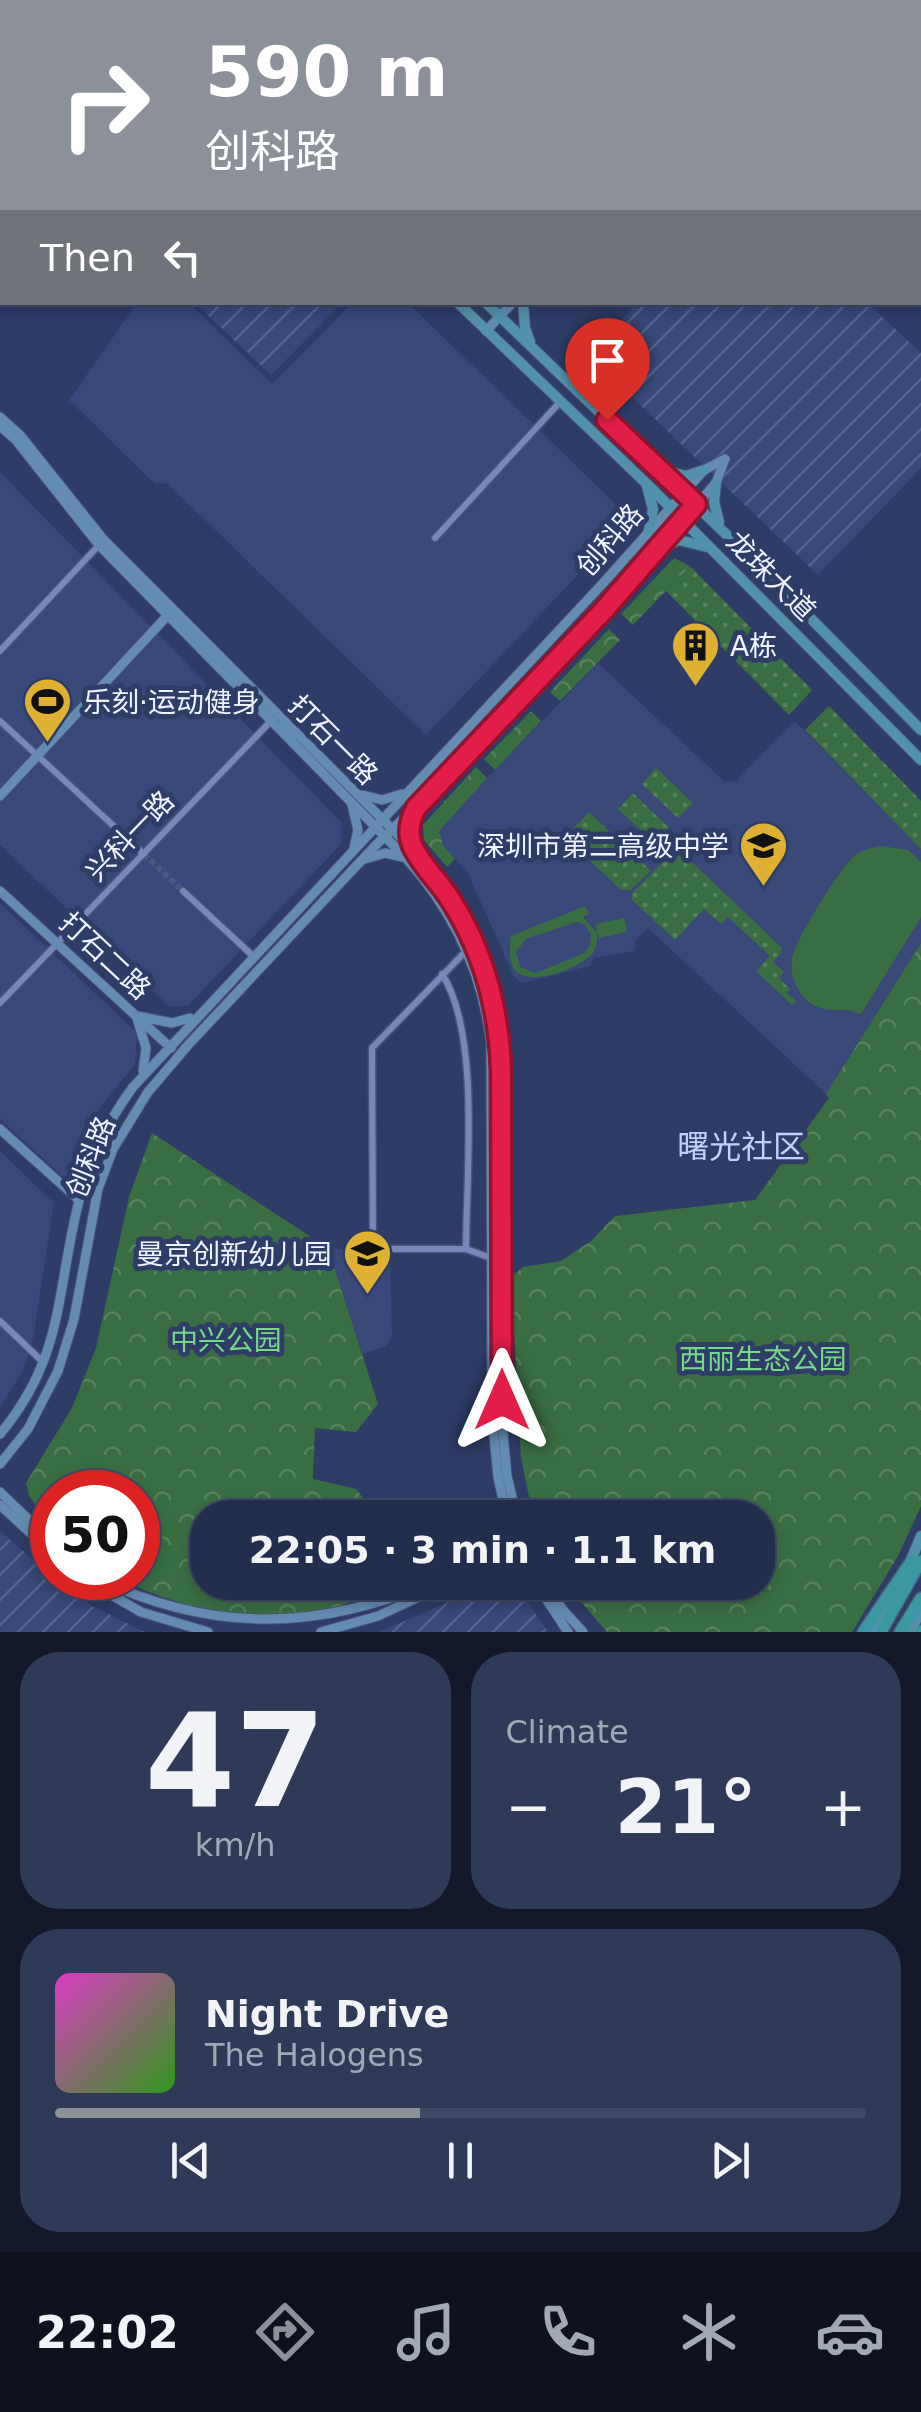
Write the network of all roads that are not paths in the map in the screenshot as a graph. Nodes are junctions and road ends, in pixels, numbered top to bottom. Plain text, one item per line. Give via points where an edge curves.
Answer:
1 (460, 305) edge
2 (488, 305) edge
3 (510, 305) edge
4 (523, 305) edge
5 (500, 317) junction
6 (486, 331) junction
7 (535, 352) junction
8 (560, 402) junction
9 (0, 416) edge
10 (0, 426) edge
11 (656, 466) junction
12 (704, 470) junction
13 (644, 481) junction
14 (716, 483) junction
15 (683, 492) junction
16 (696, 504) junction
17 (670, 506) junction
18 (682, 518) junction
19 (649, 530) junction
20 (724, 532) junction
21 (435, 538) dead end
22 (99, 545) junction
23 (656, 550) junction
24 (716, 553) junction
25 (606, 580) junction
26 (618, 591) junction
27 (169, 614) junction
28 (0, 650) edge
29 (0, 720) edge
30 (271, 721) junction
31 (921, 730) edge
32 (297, 736) junction
33 (38, 756) junction
34 (921, 760) edge
35 (433, 764) junction
36 (447, 776) junction
37 (409, 790) junction
38 (346, 794) junction
39 (0, 796) edge
40 (362, 802) junction
41 (416, 808) junction
42 (379, 822) junction
43 (389, 832) junction
44 (144, 854) junction
45 (351, 854) junction
46 (416, 861) junction
47 (358, 863) junction
48 (0, 891) edge
49 (183, 891) tunnel mouth
50 (57, 944) junction
51 (466, 950) junction
52 (253, 956) junction
53 (442, 974) junction
54 (0, 1003) edge
55 (197, 1015) junction
56 (136, 1016) junction
57 (169, 1046) junction
58 (178, 1055) junction
59 (141, 1077) junction
60 (0, 1129) edge
61 (79, 1200) junction
62 (466, 1249) junction
63 (491, 1258) junction
64 (0, 1322) edge
65 (44, 1362) junction
66 (0, 1434) edge
67 (1, 1465) edge
68 (1, 1498) edge
69 (502, 1500) edge
70 (513, 1500) edge
71 (30, 1523) edge
72 (30, 1532) edge
73 (921, 1536) edge
74 (916, 1560) edge
75 (921, 1598) edge
76 (120, 1600) edge
77 (136, 1600) edge
78 (393, 1600) edge
79 (413, 1600) edge
80 (548, 1600) edge
81 (554, 1600) edge
82 (921, 1612) edge
83 (208, 1632) edge
84 (322, 1632) edge
85 (568, 1632) edge
86 (583, 1632) edge
87 (862, 1632) edge
88 (873, 1632) edge
89 (882, 1632) edge
90 (900, 1632) edge
91 (909, 1632) edge

1 - 6 main road, 龙珠大道
2 - 5 main road, 龙珠大道
3 - 5 main road
4 - 7 main road
5 - 6 main road
5 - 7 main road, 龙珠大道
6 - 8 main road, 龙珠大道
7 - 11 main road, 龙珠大道
8 - 13 main road, 龙珠大道
8 - 21 street
9 - 27 main road, 打石一路
10 - 22 main road, 打石一路
11 - 12 main road via 679,476
11 - 15 main road, 龙珠大道
12 - 14 main road via 726,459
12 - 15 main road, 创科路
13 - 17 main road, 龙珠大道
13 - 19 main road via 653,508
14 - 16 main road, 创科路
14 - 20 main road via 714,510
15 - 16 main road, 龙珠大道
15 - 17 main road, 创科路
16 - 18 main road, 创科路
16 - 20 main road, 龙珠大道
17 - 18 main road, 龙珠大道
17 - 19 main road, 创科路
18 - 23 main road, 创科路
18 - 24 main road, 龙珠大道
19 - 25 main road, 创科路
20 - 31 main road, 龙珠大道
22 - 27 main road, 打石一路
22 - 28 street
23 - 24 main road via 685,540
23 - 26 main road, 创科路
24 - 34 main road, 龙珠大道
25 - 26 main road
25 - 35 main road, 创科路
26 - 36 main road, 创科路
27 - 30 main road, 打石一路
27 - 32 main road, 打石一路
27 - 33 main road
29 - 33 street
30 - 32 street
30 - 38 main road, 打石一路
30 - 44 street, 兴科一路
32 - 40 main road, 打石一路
33 - 39 main road
33 - 44 street
35 - 36 main road
35 - 37 main road, 创科路
36 - 41 main road, 创科路
37 - 40 main road via 382,800 358,792
37 - 42 main road, 创科路
38 - 42 main road, 打石一路
38 - 45 main road via 358,825
40 - 42 main road, 打石一路
41 - 43 main road, 创科路
41 - 46 main road via 410,834
42 - 43 main road, 打石一路
42 - 45 main road, 创科路
43 - 46 main road, 打石一路
43 - 47 main road, 创科路
44 - 50 street, 兴科一路
45 - 52 main road, 创科路
46 - 47 main road via 385,852
46 - 51 main road, 打石一路
46 - 70 main road, 打石一路 via 450,898 476,946 500,1039 502,1422
47 - 58 main road, 创科路
48 - 50 main road, 打石二路
49 - 52 street
50 - 54 street, 兴科一路
50 - 56 main road, 打石二路
51 - 53 street
51 - 63 main road, 打石一路 via 491,1044
52 - 55 main road, 创科路
53 - 62 street via 457,1002 465,1061
53 - 62 street via 372,1048 373,1249
55 - 56 main road via 172,1023
55 - 57 main road, 创科路
56 - 57 main road, 打石二路
56 - 59 main road via 146,1048
57 - 58 main road, 打石二路
57 - 59 main road, 创科路
58 - 67 main road, 创科路 via 113,1149 92,1211 63,1358 35,1417
59 - 61 main road, 创科路 via 110,1122
60 - 61 main road
61 - 65 main road, 创科路 via 60,1313
62 - 63 street
63 - 69 main road, 打石一路 via 492,1417
64 - 65 street
65 - 66 main road, 创科路
68 - 71 main road
68 - 72 main road
73 - 74 main road
74 - 87 highway
74 - 88 main road
74 - 89 highway
75 - 90 highway
76 - 83 main road
77 - 78 main road via 216,1626 263,1629 340,1619
79 - 84 main road
80 - 85 main road
81 - 86 main road
82 - 91 main road

